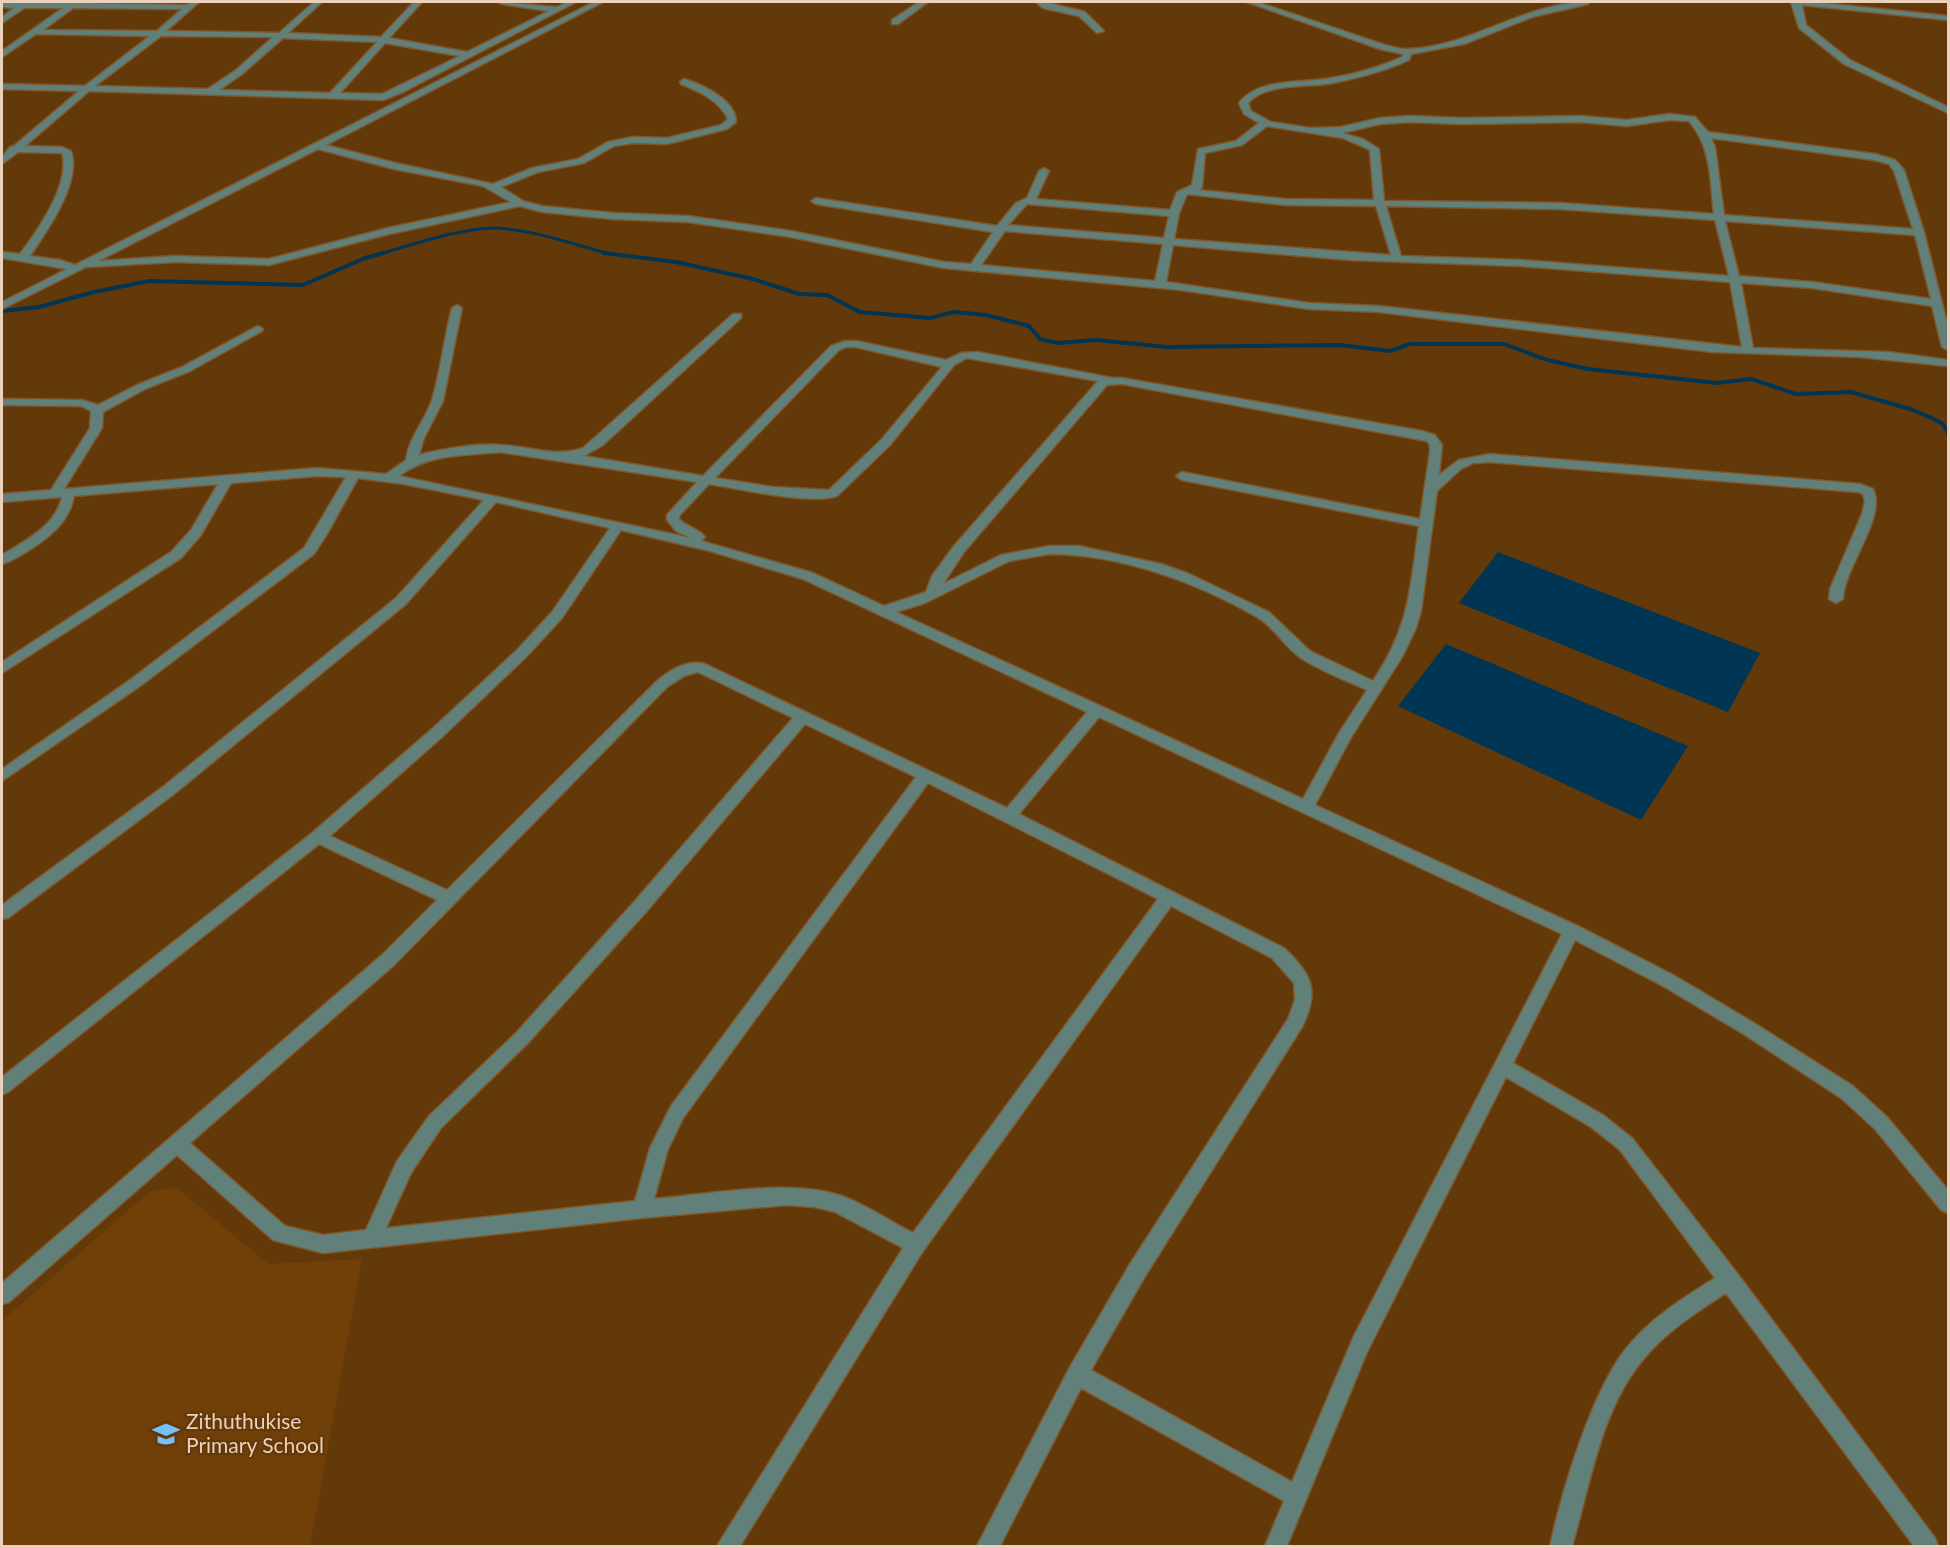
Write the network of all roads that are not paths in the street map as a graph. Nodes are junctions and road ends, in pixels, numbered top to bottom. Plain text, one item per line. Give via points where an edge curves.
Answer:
1 (318, 2) edge
2 (418, 2) edge
3 (502, 2) edge
4 (572, 2) edge
5 (599, 2) edge
6 (924, 2) edge
7 (1040, 2) edge
8 (1251, 2) edge
9 (1585, 2) edge
10 (1796, 2) edge
11 (25, 3) edge
12 (75, 3) edge
13 (1563, 3) edge
14 (191, 4) edge
15 (2, 5) edge
16 (1853, 5) edge
17 (556, 9) junction
18 (1948, 18) edge
19 (2, 21) edge
20 (895, 22) dead end
21 (1100, 31) dead end
22 (33, 32) junction
23 (158, 34) junction
24 (280, 35) junction
25 (384, 40) junction
26 (1407, 52) junction
27 (2, 55) edge
28 (469, 55) junction
29 (684, 82) dead end
30 (2, 86) edge
31 (86, 89) junction
32 (210, 92) junction
33 (334, 94) junction
34 (1948, 110) edge
35 (1265, 123) junction
36 (1310, 130) junction
37 (1706, 134) junction
38 (319, 146) junction
39 (2, 149) edge
40 (15, 149) junction
41 (2, 160) edge
42 (1044, 171) dead end
43 (493, 187) junction
44 (1185, 191) junction
45 (1031, 200) junction
46 (816, 201) dead end
47 (520, 204) junction
48 (1381, 204) junction
49 (1174, 213) junction
50 (1719, 217) junction
51 (1002, 229) junction
52 (1919, 232) junction
53 (1168, 242) junction
54 (2, 255) edge
55 (23, 258) junction
56 (1396, 259) junction
57 (77, 267) junction
58 (974, 268) junction
59 (1735, 280) junction
60 (1160, 285) junction
61 (1936, 303) junction
62 (4, 305) edge
63 (457, 308) dead end
64 (737, 316) dead end
65 (258, 329) dead end
66 (1948, 347) edge
67 (1748, 351) junction
68 (1948, 363) edge
69 (947, 364) junction
70 (1109, 380) junction
71 (2, 402) edge
72 (97, 410) junction
73 (566, 459) junction
74 (412, 461) junction
75 (354, 474) junction
76 (1182, 476) dead end
77 (227, 478) junction
78 (388, 478) junction
79 (704, 481) junction
80 (1431, 490) junction
81 (62, 493) junction
82 (2, 498) edge
83 (494, 498) junction
84 (1427, 524) junction
85 (618, 525) junction
86 (729, 551) junction
87 (2, 560) edge
88 (932, 594) junction
89 (1836, 599) dead end
90 (883, 611) junction
91 (2, 668) edge
92 (1375, 688) junction
93 (1096, 711) junction
94 (802, 717) junction
95 (2, 776) edge
96 (925, 776) junction
97 (1306, 808) junction
98 (1009, 816) junction
99 (318, 837) junction
100 (1168, 898) junction
101 (450, 899) junction
102 (2, 913) edge
103 (1572, 931) junction
104 (1504, 1067) junction
105 (2, 1087) edge
106 (178, 1144) junction
107 (1948, 1204) edge
108 (642, 1209) junction
109 (372, 1240) junction
110 (916, 1245) junction
111 (1730, 1280) junction
112 (2, 1296) edge
113 (1077, 1374) junction
114 (1296, 1496) junction
115 (728, 1546) edge
116 (988, 1546) edge
117 (1276, 1546) edge
118 (1561, 1546) edge
119 (1927, 1546) edge

1 - 24 street
2 - 25 street
3 - 17 street
4 - 17 street
5 - 38 street
6 - 20 street
7 - 21 street via 1080,13
8 - 26 street
9 - 13 street
10 - 16 street
10 - 34 street via 1802,26 1847,62
11 - 12 street
11 - 15 street
11 - 19 street
12 - 14 street
12 - 22 street
13 - 26 street via 1461,42
14 - 23 street
16 - 18 street
17 - 28 street
22 - 23 street
22 - 27 street
23 - 24 street
23 - 31 street
24 - 25 street
24 - 32 street
25 - 28 street
25 - 33 street
26 - 35 street via 1403,60 1335,81 1250,95 1243,108
28 - 33 street via 383,97
29 - 43 street via 714,95 733,120 724,127 667,141 611,144 581,161 535,170
30 - 31 street
31 - 32 street
31 - 40 street
32 - 33 street
35 - 36 street
35 - 44 street via 1239,143 1201,151 1197,187
36 - 37 street via 1341,130 1399,119 1580,119 1627,123 1675,117 1692,120
36 - 48 street via 1353,138 1374,149
37 - 50 street
37 - 52 street via 1892,162 1899,170
38 - 43 street
38 - 57 street
39 - 40 street
40 - 41 street
40 - 55 street via 62,150 69,158 56,211
42 - 45 street
43 - 47 street
44 - 48 street via 1285,202
44 - 49 street via 1180,194
45 - 49 street
45 - 51 street via 1021,202
46 - 51 street
47 - 57 street via 388,231 269,262 175,259
47 - 58 street via 589,214 688,219
48 - 50 street via 1560,206
48 - 56 street
49 - 53 street
50 - 52 street
50 - 59 street
51 - 53 street
51 - 58 street
52 - 61 street
53 - 56 street
53 - 60 street
54 - 55 street
55 - 57 street
56 - 59 street via 1532,264
57 - 62 street
58 - 60 street
59 - 61 street via 1812,285
59 - 67 street
60 - 67 street via 1309,306 1379,309
61 - 66 street
63 - 74 street via 438,398 414,444
64 - 73 street via 599,442
65 - 72 street via 186,369
67 - 68 street via 1839,352
69 - 70 street via 965,355 977,355
69 - 79 street via 856,344 839,345
69 - 79 street via 945,374 900,427 833,493 815,496
70 - 80 street via 1431,438 1436,444
70 - 88 street via 1099,385 958,549
71 - 72 street via 82,403
72 - 81 street via 96,428
73 - 74 street via 500,448
73 - 79 street
74 - 78 street
75 - 77 street via 317,472
75 - 78 street
75 - 95 street via 309,550 135,683
76 - 84 street
77 - 81 street
77 - 91 street via 196,532 176,555
78 - 83 street
79 - 86 street via 673,520 691,534
80 - 84 street
80 - 89 street via 1458,464 1474,458 1860,488 1869,492 1872,500 1836,590
81 - 82 street
81 - 87 street via 68,506 55,526
83 - 85 street
83 - 102 street via 392,608 169,790
84 - 92 street via 1410,630
85 - 86 street
85 - 99 street via 557,615 522,653
86 - 90 street via 808,576
88 - 90 street
88 - 92 street via 1006,558 1049,550 1079,550 1170,570 1264,615 1305,654
90 - 93 street
92 - 97 street via 1337,748
93 - 97 street
93 - 98 street
94 - 96 street
94 - 101 street via 700,667 672,675
94 - 109 street via 522,1038 435,1122 404,1167
96 - 98 street
96 - 108 street via 677,1112 659,1148
97 - 103 street
98 - 100 street
99 - 101 street
99 - 105 street
100 - 110 street
100 - 113 street via 1278,953 1297,971 1304,988 1304,1002 1296,1022 1185,1192
101 - 106 street via 388,960
103 - 104 street
103 - 107 street via 1679,987 1846,1092 1881,1123
104 - 111 street via 1597,1121 1626,1144
104 - 114 street via 1360,1345
106 - 109 street via 280,1234 323,1244
106 - 112 street
108 - 109 street
108 - 110 street via 808,1197 848,1208
110 - 115 street
111 - 118 street via 1688,1306 1654,1335 1618,1378
111 - 119 street
113 - 114 street
113 - 116 street
114 - 117 street

